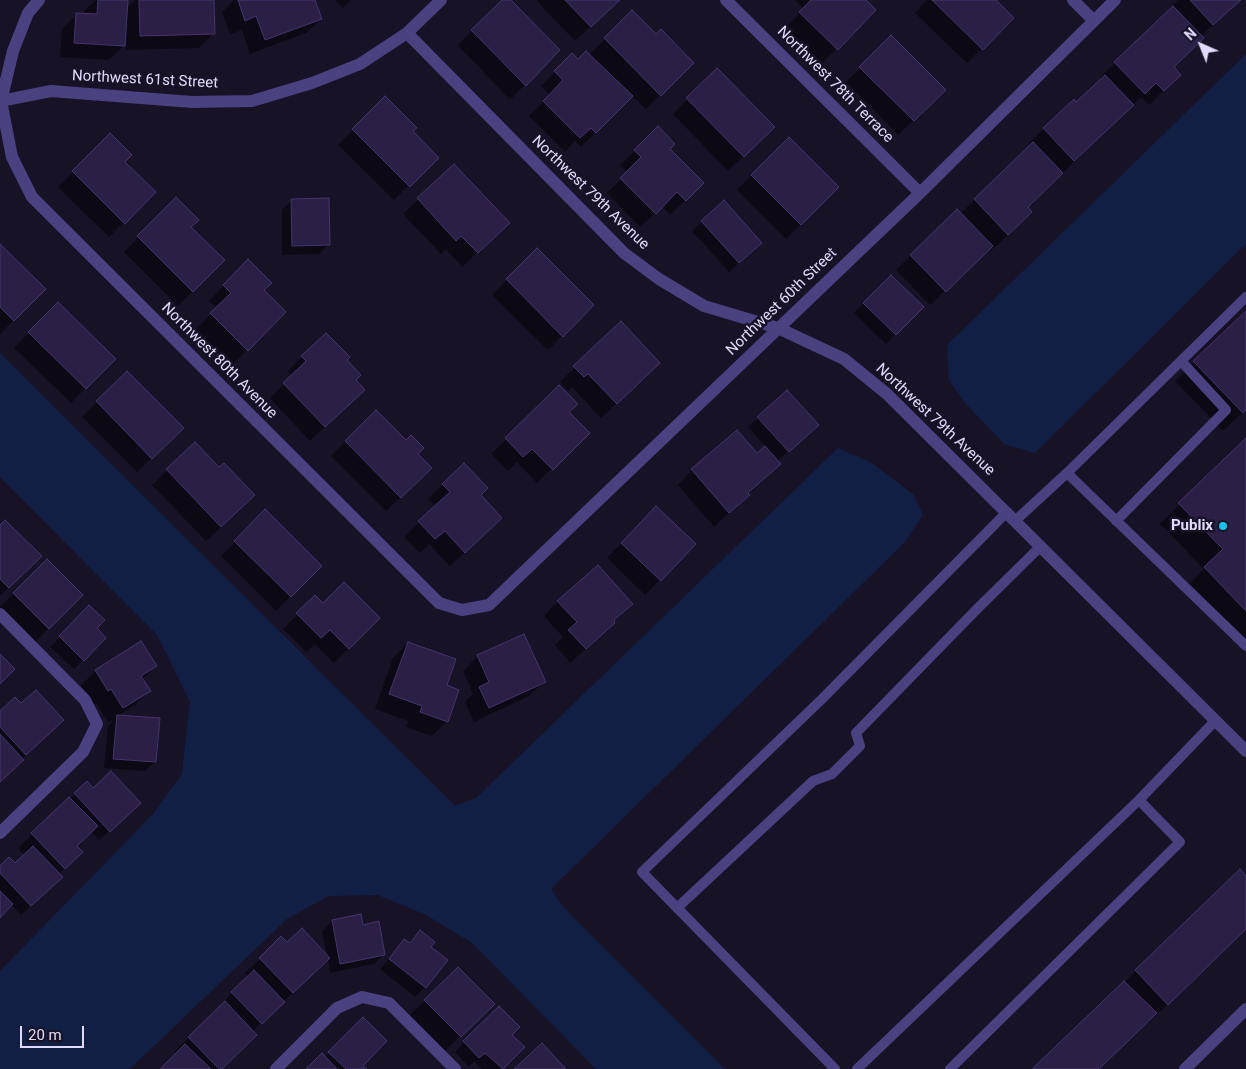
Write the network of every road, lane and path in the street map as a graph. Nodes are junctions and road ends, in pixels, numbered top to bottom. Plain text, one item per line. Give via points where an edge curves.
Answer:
1 (39, 0) edge
2 (441, 0) edge
3 (726, 0) edge
4 (1072, 0) edge
5 (1115, 0) edge
6 (1094, 21) junction
7 (407, 33) junction
8 (1, 101) edge
9 (920, 193) junction
10 (1246, 297) edge
11 (778, 328) junction
12 (1181, 361) junction
13 (1067, 473) junction
14 (1011, 516) junction
15 (1116, 521) junction
16 (1041, 546) junction
17 (462, 610) joint
18 (0, 614) edge
19 (1246, 646) edge
20 (1216, 720) junction
21 (1246, 751) edge
22 (1138, 800) junction
23 (0, 833) edge
24 (677, 908) junction
25 (1246, 1010) edge
26 (276, 1069) edge
27 (455, 1069) edge
28 (835, 1069) edge
29 (857, 1069) edge
30 (950, 1069) edge
31 (1185, 1069) edge

1 - 8 street via 28,12 13,51
2 - 7 street, Northwest 61st Street
3 - 9 street, Northwest 78th Terrace
4 - 6 street
5 - 6 street, Northwest 60th Street
6 - 9 street, Northwest 60th Street
7 - 8 street, Northwest 61st Street via 360,64 252,101 192,102 51,91
7 - 11 street, Northwest 79th Avenue via 624,253 704,306
8 - 17 street, Northwest 80th Avenue via 12,157 32,197 439,603
9 - 11 street, Northwest 60th Street
10 - 12 lane
11 - 14 street, Northwest 79th Avenue via 844,360 880,388
11 - 17 street, Northwest 60th Street via 488,605
12 - 13 lane
12 - 15 lane via 1226,410
13 - 14 lane
13 - 15 lane
14 - 16 street, Northwest 79th Avenue
14 - 24 lane via 642,872
15 - 19 lane
16 - 20 street, Northwest 79th Avenue
16 - 24 lane via 856,733 860,746 832,774 813,781
18 - 23 street via 85,700 97,724 83,752
20 - 21 street, Northwest 79th Avenue
20 - 22 lane
22 - 29 lane
22 - 30 lane via 1180,842
24 - 28 lane
25 - 31 street
26 - 27 street via 337,1008 362,996 389,1003

